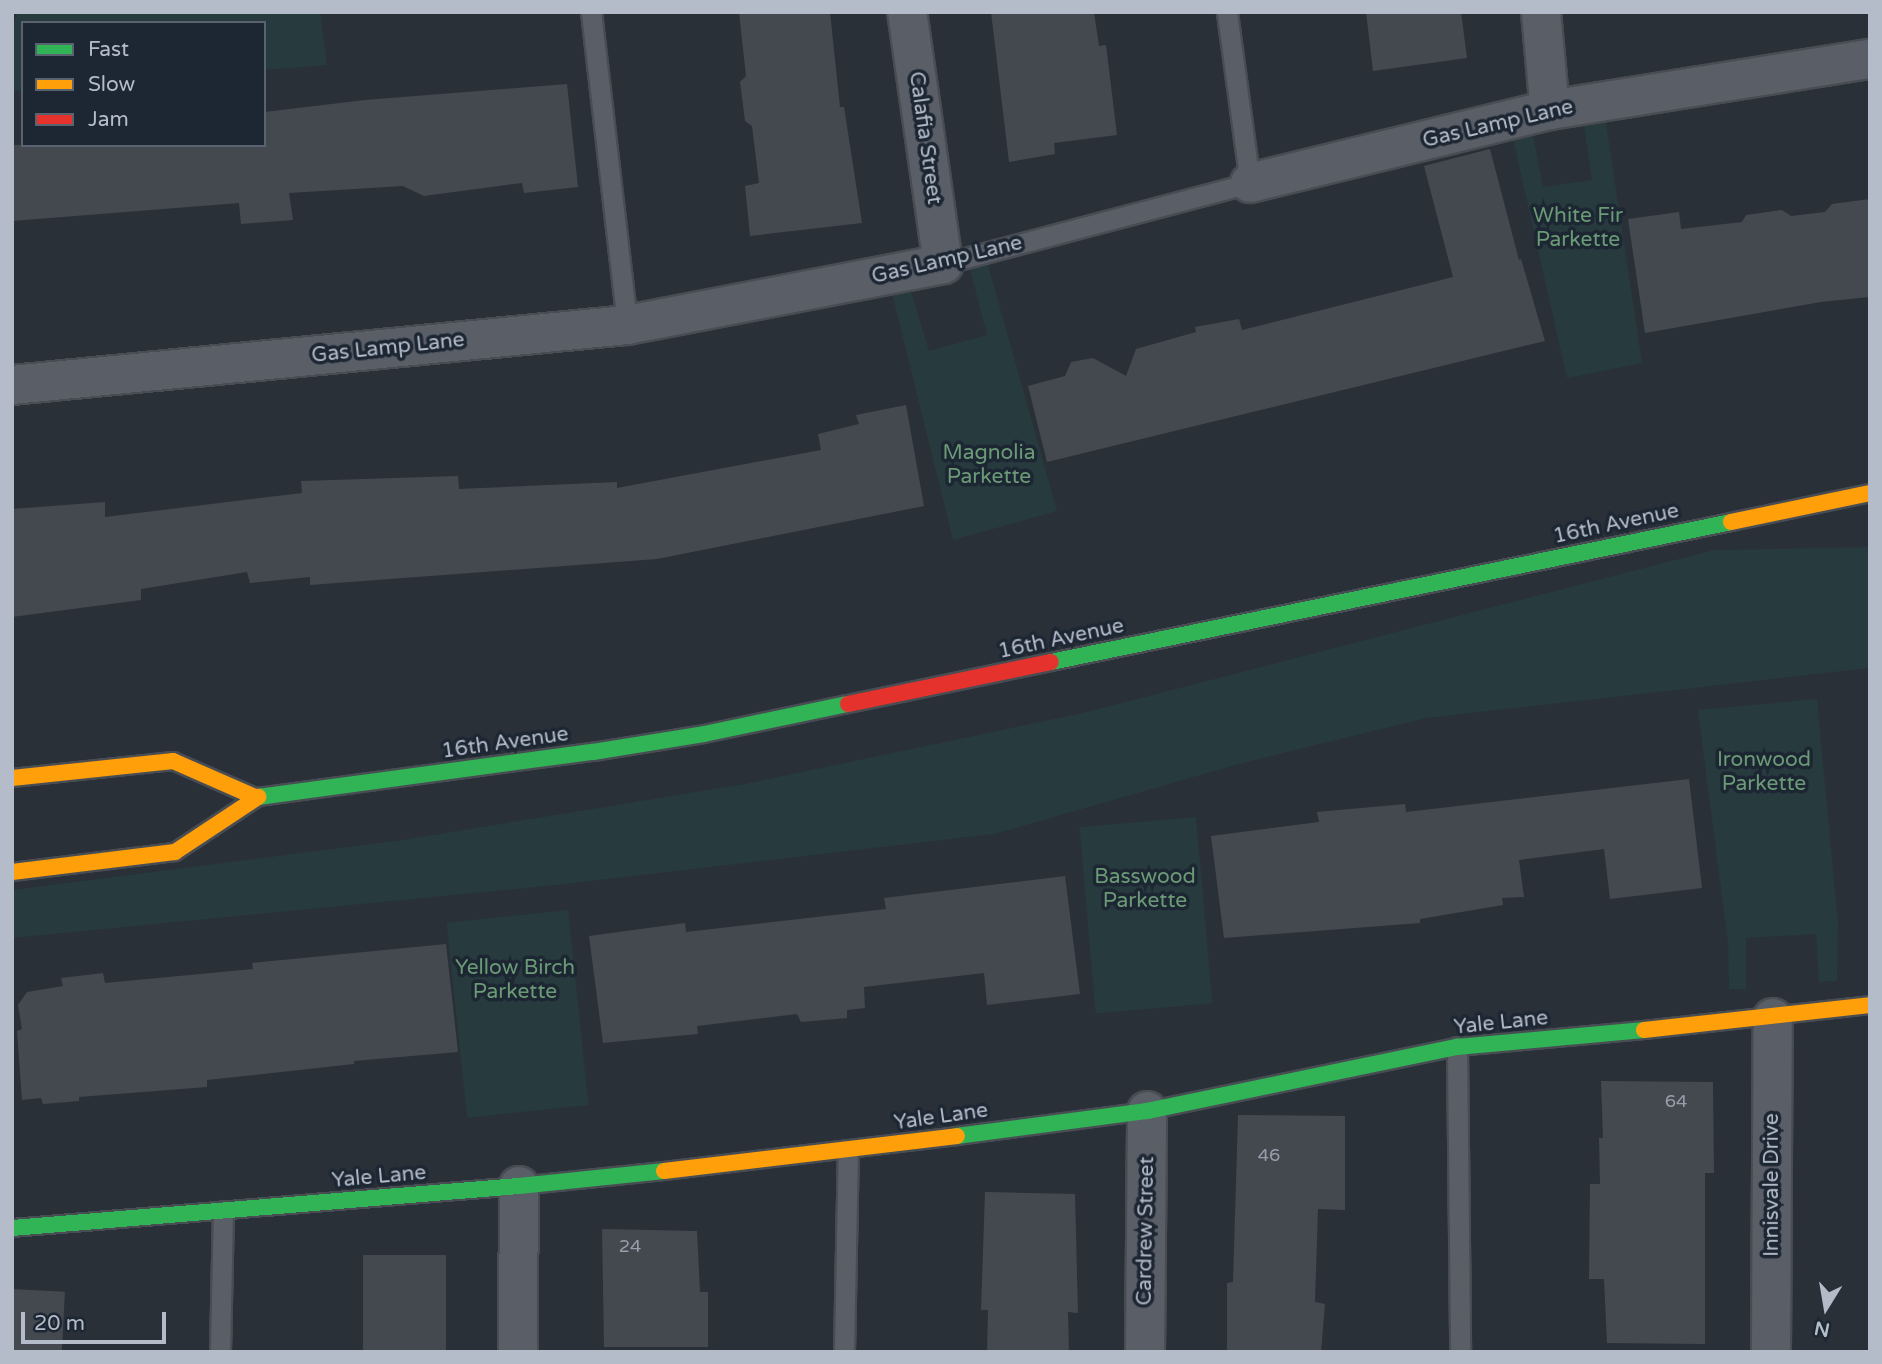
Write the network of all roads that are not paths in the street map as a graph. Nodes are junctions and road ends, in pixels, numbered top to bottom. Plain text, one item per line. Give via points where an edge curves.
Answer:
1 (591, 12) edge
2 (907, 12) edge
3 (1227, 12) edge
4 (1541, 12) edge
5 (1870, 59) edge
6 (1550, 110) junction
7 (1250, 183) junction
8 (943, 264) junction
9 (627, 325) junction
10 (12, 385) edge
11 (1870, 493) edge
12 (12, 778) edge
13 (256, 797) junction
14 (12, 872) edge
15 (1870, 1005) edge
16 (1773, 1018) junction
17 (1458, 1047) junction
18 (1147, 1111) junction
19 (848, 1151) junction
20 (519, 1186) junction
21 (223, 1211) junction
22 (12, 1228) edge
23 (220, 1352) edge
24 (518, 1352) edge
25 (844, 1352) edge
26 (1145, 1352) edge
27 (1460, 1352) edge
28 (1770, 1352) edge

1 - 9 lane
2 - 8 street, Calafia Street
3 - 7 lane
4 - 6 street
5 - 6 street, Gas Lamp Lane
6 - 7 street, Gas Lamp Lane
7 - 8 lane, Gas Lamp Lane
8 - 9 street, Gas Lamp Lane
9 - 10 street, Gas Lamp Lane
11 - 13 main road, 16th Avenue via 704,734
12 - 13 main road via 173,761
13 - 14 main road, 16th Avenue via 174,852
15 - 16 main road, Yale Lane
16 - 17 main road, Yale Lane
16 - 28 street, Innisvale Drive
17 - 18 main road, Yale Lane
17 - 27 lane
18 - 19 main road, Yale Lane
18 - 26 street, Cardrew Street
19 - 20 main road, Yale Lane
19 - 25 lane
20 - 21 main road, Yale Lane
20 - 24 street
21 - 22 main road, Yale Lane
21 - 23 lane

